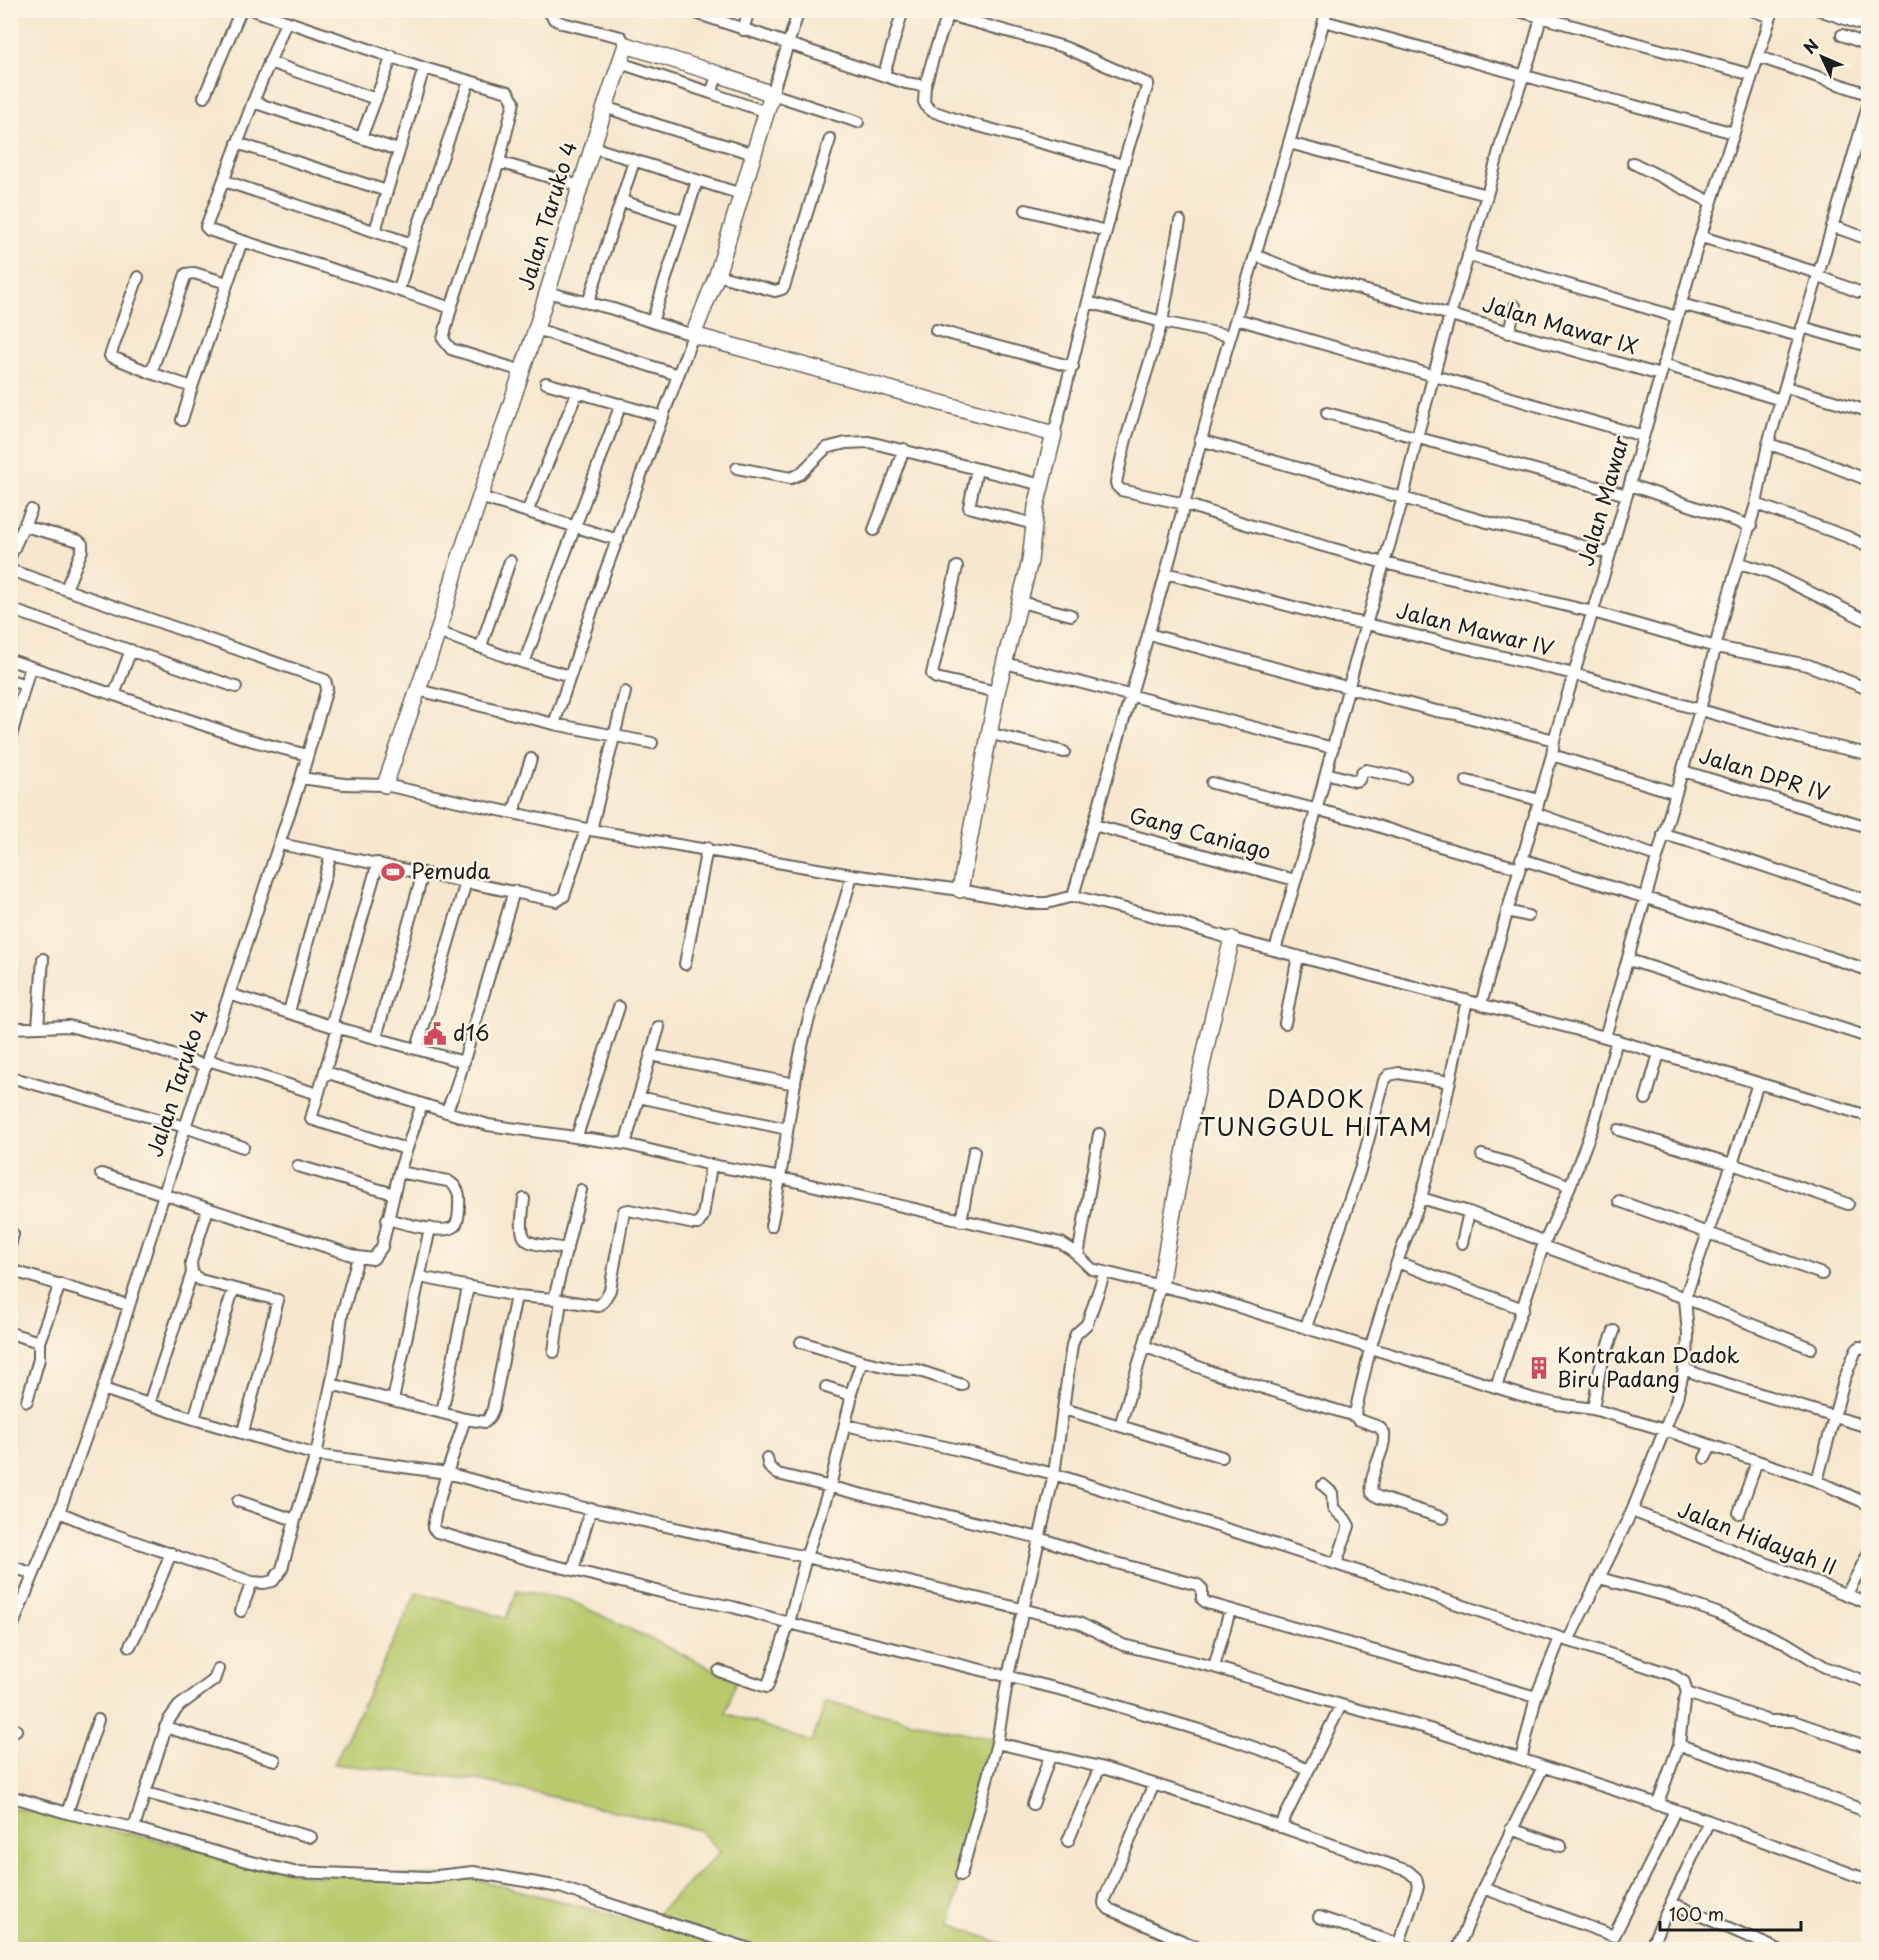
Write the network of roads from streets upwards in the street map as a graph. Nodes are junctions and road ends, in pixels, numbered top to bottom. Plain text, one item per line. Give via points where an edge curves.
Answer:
1 (241, 10) edge
2 (253, 10) edge
3 (548, 10) edge
4 (687, 10) edge
5 (749, 10) edge
6 (799, 10) edge
7 (903, 10) edge
8 (1515, 10) edge
9 (1751, 10) edge
10 (1819, 10) edge
11 (949, 13) edge
12 (1542, 14) edge
13 (1772, 14) edge
14 (1325, 16) edge
15 (286, 22) junction
16 (1869, 27) edge
17 (743, 30) junction
18 (1842, 35) dead end
19 (789, 44) junction
20 (626, 45) junction
21 (1869, 45) edge
22 (392, 56) junction
23 (1759, 57) junction
24 (269, 62) junction
25 (620, 63) junction
26 (424, 68) junction
27 (718, 74) junction
28 (884, 75) junction
29 (1752, 75) junction
30 (1523, 77) junction
31 (469, 81) junction
32 (925, 86) junction
33 (711, 93) junction
34 (772, 94) junction
35 (1869, 94) edge
36 (204, 97) dead end
37 (376, 99) junction
38 (253, 102) junction
39 (604, 106) junction
40 (1869, 106) edge
41 (766, 112) junction
42 (858, 122) dead end
43 (1734, 134) junction
44 (361, 138) junction
45 (830, 139) dead end
46 (237, 143) junction
47 (1289, 143) junction
48 (592, 147) junction
49 (398, 150) junction
50 (754, 154) junction
51 (634, 161) junction
52 (499, 162) junction
53 (1633, 163) dead end
54 (1124, 165) junction
55 (225, 181) junction
56 (697, 181) junction
57 (580, 186) junction
58 (387, 191) junction
59 (741, 194) junction
60 (1487, 195) junction
61 (622, 201) junction
62 (1711, 202) junction
63 (1026, 210) dead end
64 (683, 221) junction
65 (1180, 221) dead end
66 (1832, 226) junction
67 (375, 231) junction
68 (1106, 231) junction
69 (1702, 237) junction
70 (1869, 239) edge
71 (243, 241) junction
72 (412, 244) junction
73 (1255, 255) junction
74 (1468, 255) junction
75 (1818, 274) junction
76 (717, 275) junction
77 (138, 277) dead end
78 (227, 283) junction
79 (399, 290) junction
80 (546, 292) junction
81 (1859, 292) dead end
82 (1088, 302) junction
83 (588, 303) junction
84 (1681, 304) junction
85 (1515, 306) dead end
86 (451, 308) junction
87 (1450, 315) junction
88 (1677, 317) junction
89 (1236, 319) junction
90 (652, 322) junction
91 (1162, 322) junction
92 (536, 329) junction
93 (936, 330) dead end
94 (1800, 331) junction
95 (1509, 333) junction
96 (693, 335) junction
97 (1232, 336) junction
98 (1869, 346) edge
99 (1073, 367) junction
100 (1662, 370) junction
101 (522, 371) junction
102 (151, 373) junction
103 (678, 375) junction
104 (1434, 377) junction
105 (546, 383) dead end
106 (192, 387) junction
107 (1785, 387) junction
108 (577, 393) junction
109 (1781, 400) junction
110 (621, 404) junction
111 (1869, 411) edge
112 (1327, 413) dead end
113 (663, 417) junction
114 (182, 420) dead end
115 (1054, 435) junction
116 (1643, 436) junction
117 (1417, 437) junction
118 (1200, 441) junction
119 (1768, 444) junction
120 (904, 449) junction
121 (737, 468) dead end
122 (977, 468) junction
123 (1869, 480) edge
124 (1041, 485) junction
125 (1628, 490) junction
126 (480, 497) junction
127 (1403, 498) junction
128 (1185, 504) junction
129 (1756, 504) junction
130 (31, 510) dead end
131 (526, 512) junction
132 (1034, 525) junction
133 (24, 526) junction
134 (1750, 526) junction
135 (573, 528) junction
136 (874, 530) dead end
137 (618, 540) junction
138 (1869, 547) edge
139 (1610, 554) junction
140 (10, 556) edge
141 (510, 561) dead end
142 (1384, 563) junction
143 (1739, 563) junction
144 (957, 567) dead end
145 (10, 570) edge
146 (1166, 573) junction
147 (66, 590) junction
148 (1020, 602) junction
149 (10, 609) edge
150 (1593, 612) junction
151 (1071, 615) dead end
152 (1869, 621) edge
153 (1367, 624) junction
154 (438, 632) junction
155 (1148, 634) junction
156 (481, 646) junction
157 (1716, 647) junction
158 (131, 650) junction
159 (10, 660) edge
160 (524, 663) junction
161 (1005, 663) junction
162 (30, 667) junction
163 (1574, 674) junction
164 (570, 676) junction
165 (10, 680) edge
166 (25, 685) junction
167 (236, 687) dead end
168 (1349, 687) junction
169 (1869, 689) edge
170 (418, 690) junction
171 (625, 692) dead end
172 (997, 692) junction
173 (114, 695) junction
174 (1130, 697) junction
175 (1700, 710) junction
176 (554, 724) junction
177 (988, 733) junction
178 (613, 737) junction
179 (11, 738) edge
180 (1554, 740) junction
181 (652, 743) dead end
182 (1333, 748) junction
183 (1064, 752) dead end
184 (1869, 754) edge
185 (307, 755) junction
186 (1552, 755) junction
187 (531, 759) dead end
188 (1683, 771) junction
189 (1326, 774) junction
190 (301, 778) junction
191 (1405, 778) dead end
192 (1467, 781) dead end
193 (1212, 783) dead end
194 (385, 784) junction
195 (1676, 793) junction
196 (1539, 800) junction
197 (1316, 811) junction
198 (513, 813) junction
199 (1534, 813) junction
200 (1094, 825) junction
201 (1869, 827) edge
202 (589, 829) junction
203 (1663, 834) junction
204 (280, 844) junction
205 (707, 848) junction
206 (332, 854) junction
207 (1656, 856) junction
208 (378, 862) junction
209 (1520, 864) junction
210 (423, 873) junction
211 (852, 875) junction
212 (1295, 880) junction
213 (466, 882) junction
214 (960, 890) junction
215 (514, 891) junction
216 (1073, 896) junction
217 (1645, 897) junction
218 (1869, 901) edge
219 (1507, 911) junction
220 (1528, 916) dead end
221 (1232, 939) junction
222 (1275, 950) junction
223 (1298, 956) junction
224 (43, 959) dead end
225 (1629, 960) junction
226 (10, 963) edge
227 (685, 964) dead end
228 (1869, 970) edge
229 (10, 974) edge
230 (229, 994) junction
231 (1467, 1000) junction
232 (1481, 1004) junction
233 (619, 1007) dead end
234 (289, 1012) junction
235 (1285, 1023) dead end
236 (334, 1026) junction
237 (38, 1027) junction
238 (659, 1027) dead end
239 (10, 1028) edge
240 (1605, 1036) junction
241 (376, 1037) junction
242 (1869, 1037) edge
243 (1617, 1040) junction
244 (417, 1049) junction
245 (1659, 1053) junction
246 (651, 1055) junction
247 (464, 1062) junction
248 (207, 1063) junction
249 (326, 1072) junction
250 (10, 1077) edge
251 (1449, 1083) junction
252 (1758, 1083) junction
253 (795, 1084) junction
254 (318, 1094) junction
255 (639, 1097) junction
256 (1646, 1099) dead end
257 (422, 1104) junction
258 (446, 1112) junction
259 (1869, 1116) edge
260 (185, 1127) junction
261 (787, 1129) junction
262 (1618, 1130) dead end
263 (1100, 1134) dead end
264 (576, 1136) junction
265 (625, 1144) junction
266 (243, 1147) dead end
267 (406, 1149) junction
268 (974, 1151) dead end
269 (1482, 1155) dead end
270 (1732, 1164) junction
271 (711, 1165) junction
272 (298, 1166) dead end
273 (399, 1172) junction
274 (101, 1174) dead end
275 (781, 1178) junction
276 (1570, 1186) junction
277 (581, 1190) dead end
278 (165, 1194) junction
279 (394, 1194) junction
280 (1421, 1198) junction
281 (524, 1199) dead end
282 (1618, 1201) dead end
283 (1848, 1204) dead end
284 (208, 1209) junction
285 (1469, 1212) junction
286 (387, 1219) junction
287 (961, 1221) junction
288 (771, 1226) dead end
289 (430, 1228) junction
290 (13, 1234) dead end
291 (1708, 1235) junction
292 (1462, 1243) dead end
293 (1544, 1244) junction
294 (10, 1246) edge
295 (567, 1249) junction
296 (1078, 1256) junction
297 (358, 1257) junction
298 (1397, 1262) junction
299 (10, 1270) edge
300 (1105, 1272) junction
301 (192, 1273) junction
302 (1822, 1274) dead end
303 (420, 1277) junction
304 (60, 1284) junction
305 (1160, 1286) junction
306 (468, 1287) junction
307 (233, 1290) junction
308 (516, 1296) junction
309 (1685, 1298) junction
310 (557, 1300) junction
311 (128, 1305) junction
312 (1523, 1309) junction
313 (1306, 1327) junction
314 (1614, 1330) dead end
315 (10, 1333) edge
316 (39, 1342) junction
317 (801, 1342) dead end
318 (1144, 1346) junction
319 (1811, 1348) dead end
320 (1370, 1349) junction
321 (1869, 1349) edge
322 (554, 1352) dead end
323 (862, 1361) junction
324 (1684, 1369) junction
325 (332, 1384) junction
326 (962, 1385) dead end
327 (826, 1387) dead end
328 (1496, 1387) junction
329 (103, 1389) junction
330 (850, 1396) junction
331 (393, 1400) junction
332 (27, 1401) dead end
333 (149, 1404) junction
334 (1593, 1408) junction
335 (1064, 1409) junction
336 (442, 1413) junction
337 (1355, 1416) junction
338 (1835, 1416) junction
339 (194, 1419) junction
340 (465, 1419) junction
341 (845, 1425) junction
342 (1120, 1426) junction
343 (1869, 1427) edge
344 (1665, 1430) junction
345 (243, 1432) junction
346 (1711, 1446) junction
347 (316, 1455) junction
348 (1222, 1457) dead end
349 (767, 1458) dead end
350 (1705, 1458) dead end
351 (1757, 1461) junction
352 (447, 1473) junction
353 (1054, 1474) junction
354 (1817, 1481) junction
355 (1323, 1485) dead end
356 (830, 1486) junction
357 (238, 1501) dead end
358 (1869, 1504) edge
359 (591, 1508) junction
360 (1632, 1511) junction
361 (59, 1512) junction
362 (1739, 1513) dead end
363 (1443, 1518) dead end
364 (295, 1520) junction
365 (1039, 1539) junction
366 (171, 1552) junction
367 (1869, 1554) edge
368 (806, 1557) junction
369 (1336, 1564) junction
370 (10, 1566) edge
371 (573, 1570) junction
372 (34, 1574) junction
373 (1599, 1578) junction
374 (252, 1582) junction
375 (1847, 1594) junction
376 (1869, 1603) edge
377 (1024, 1608) junction
378 (1230, 1610) junction
379 (241, 1611) dead end
380 (789, 1623) junction
381 (10, 1632) edge
382 (1564, 1640) junction
383 (130, 1646) dead end
384 (1214, 1667) junction
385 (218, 1669) dead end
386 (719, 1671) dead end
387 (1008, 1676) junction
388 (1869, 1682) edge
389 (1686, 1693) junction
390 (1536, 1697) junction
391 (1341, 1705) junction
392 (98, 1720) dead end
393 (165, 1727) junction
394 (998, 1743) junction
395 (1679, 1745) junction
396 (1869, 1747) edge
397 (1050, 1756) junction
398 (1521, 1759) junction
399 (275, 1760) dead end
400 (1100, 1767) junction
401 (1543, 1767) junction
402 (1308, 1770) junction
403 (1154, 1784) junction
404 (146, 1793) junction
405 (10, 1796) edge
406 (1033, 1804) dead end
407 (1657, 1805) junction
408 (1675, 1810) junction
409 (1869, 1812) edge
410 (67, 1813) junction
411 (1709, 1821) junction
412 (1280, 1827) junction
413 (134, 1828) junction
414 (1511, 1829) junction
415 (311, 1837) dead end
416 (1068, 1842) dead end
417 (1561, 1846) dead end
418 (961, 1875) dead end
419 (1869, 1880) edge
420 (1483, 1888) junction
421 (1671, 1903) junction
422 (1319, 1917) dead end
423 (1399, 1943) junction
424 (753, 1950) edge
425 (1203, 1950) edge
426 (1416, 1950) edge
427 (1457, 1950) edge
428 (1649, 1950) edge
429 (1779, 1950) edge

1 - 36 street
2 - 15 street
3 - 20 street via 562,23 621,37
4 - 17 street
5 - 17 street
6 - 19 street
7 - 28 street
8 - 12 street
9 - 13 street
10 - 16 street
11 - 32 street
11 - 54 street via 1064,48 1146,81
12 - 29 street
12 - 30 street
13 - 23 street, Jalan Mawar
14 - 30 street
14 - 47 street
15 - 22 street
15 - 24 street
17 - 19 street
18 - 21 street
19 - 28 street
19 - 34 street
20 - 25 street, Jalan Taruko 4
20 - 27 street
22 - 26 street
22 - 37 street
23 - 29 street, Jalan Mawar
23 - 35 street
24 - 37 street
24 - 38 street
25 - 33 street
25 - 39 street, Jalan Taruko 4
26 - 31 street
26 - 49 street
27 - 33 street
27 - 34 street
28 - 32 street
29 - 43 street, Jalan Mawar
30 - 43 street
30 - 60 street
31 - 52 street via 508,92 513,98
31 - 72 street
32 - 54 street via 924,102 932,111
33 - 41 street
34 - 41 street
34 - 42 street
37 - 44 street
38 - 44 street
38 - 46 street
39 - 48 street, Jalan Taruko 4
39 - 50 street
40 - 66 street
41 - 50 street
43 - 62 street, Jalan Mawar
44 - 49 street
45 - 76 street via 782,290
46 - 55 street
46 - 58 street
47 - 60 street
47 - 73 street
48 - 51 street
48 - 57 street, Jalan Taruko 4
49 - 58 street
50 - 59 street
51 - 56 street
51 - 61 street
52 - 57 street
52 - 86 street
53 - 62 street
54 - 68 street
55 - 67 street
55 - 71 street via 206,227
56 - 59 street
56 - 64 street
57 - 80 street, Jalan Taruko 4
58 - 67 street
59 - 76 street
60 - 74 street
61 - 64 street
61 - 83 street
62 - 69 street, Jalan Mawar
63 - 68 street
64 - 90 street
65 - 91 street
66 - 70 street
66 - 75 street
67 - 72 street
68 - 82 street
69 - 75 street
69 - 84 street, Jalan Mawar
71 - 78 street
71 - 79 street
72 - 79 street
73 - 87 street, Jalan Mawar IX via 1310,277
73 - 89 street
74 - 87 street
74 - 88 street
75 - 81 street
75 - 94 street
76 - 96 street
77 - 102 street via 109,354
78 - 102 street via 186,274
78 - 106 street
79 - 86 street
80 - 83 street
80 - 92 street, Jalan Taruko 4
82 - 91 street
82 - 99 street
83 - 90 street
84 - 88 street, Jalan Mawar
84 - 94 street
85 - 95 street
86 - 101 street via 443,339 447,347
87 - 95 street, Jalan Mawar IX
87 - 104 street
88 - 100 street, Jalan Mawar
89 - 97 street
89 - 104 street
90 - 96 street
91 - 97 street
91 - 128 street via 1116,482 1123,491
92 - 101 street, Jalan Taruko 4
92 - 103 street
93 - 99 street
94 - 98 street
94 - 107 street
95 - 100 street, Jalan Mawar IX
96 - 103 street
96 - 115 street
97 - 118 street
99 - 115 street
100 - 109 street, Jalan Mawar IX
100 - 116 street, Jalan Mawar
101 - 126 street, Jalan Taruko 4
102 - 106 street
103 - 113 street
104 - 116 street
104 - 117 street
105 - 108 street
106 - 114 street
107 - 109 street
107 - 111 street
108 - 110 street
108 - 131 street
109 - 119 street
110 - 113 street
110 - 135 street
112 - 117 street
113 - 137 street
115 - 124 street
116 - 125 street, Jalan Mawar
117 - 125 street
117 - 127 street
118 - 127 street
118 - 128 street
119 - 123 street
119 - 129 street
120 - 121 street via 870,442 836,445 821,451 800,474 791,478
120 - 122 street
120 - 136 street
122 - 124 street
122 - 132 street via 969,507
124 - 132 street
125 - 134 street
125 - 139 street, Jalan Mawar
126 - 131 street
126 - 154 street, Jalan Taruko 4
127 - 139 street
127 - 142 street
128 - 142 street
128 - 146 street
129 - 134 street
129 - 138 street
130 - 133 street
131 - 135 street
132 - 148 street
133 - 140 street
133 - 147 street via 82,544
134 - 143 street
135 - 137 street
135 - 160 street
137 - 164 street
139 - 150 street, Jalan Mawar
141 - 156 street
142 - 150 street
142 - 153 street
143 - 152 street via 1769,572
143 - 157 street
144 - 172 street via 932,674
145 - 147 street, Jalan Taruko 4
146 - 153 street, Jalan Mawar IV
146 - 155 street
147 - 185 street, Jalan Taruko 4 via 323,679 327,688
148 - 151 street
148 - 161 street
149 - 158 street
150 - 157 street
150 - 163 street, Jalan Mawar
153 - 163 street, Jalan Mawar IV
153 - 168 street
154 - 156 street
154 - 170 street, Jalan Taruko 4
155 - 168 street
155 - 174 street
156 - 160 street
157 - 169 street via 1808,664
157 - 175 street
158 - 167 street
158 - 173 street
159 - 162 street
160 - 164 street
161 - 172 street
161 - 174 street
162 - 166 street
162 - 173 street
163 - 175 street, Jalan Mawar IV
163 - 180 street, Jalan Mawar
164 - 176 street
165 - 166 street
166 - 179 street
168 - 180 street
168 - 182 street
170 - 176 street
170 - 194 street, Jalan Taruko 4
171 - 178 street
172 - 177 street
173 - 185 street
174 - 182 street
174 - 200 street
175 - 184 street, Jalan Mawar IV
175 - 188 street
176 - 178 street
177 - 183 street
177 - 214 street
178 - 181 street
178 - 202 street
180 - 186 street, Jalan Mawar
182 - 189 street
185 - 190 street, Jalan Taruko 4
186 - 195 street
186 - 196 street, Jalan Mawar
187 - 198 street
188 - 195 street
188 - 201 street, Jalan DPR IV
189 - 191 street via 1357,781 1366,770
189 - 197 street
190 - 194 street
190 - 204 street, Jalan Taruko 4
192 - 196 street
193 - 197 street
194 - 198 street
195 - 203 street
196 - 199 street, Jalan Mawar
197 - 209 street
197 - 212 street
198 - 202 street
199 - 207 street
199 - 209 street, Jalan Mawar
200 - 212 street, Gang Caniago
200 - 216 street
202 - 205 street
202 - 215 street via 564,896 556,901
203 - 207 street
203 - 218 street
204 - 206 street
204 - 230 street, Jalan Taruko 4
205 - 211 street
205 - 227 street
206 - 208 street
206 - 234 street
207 - 217 street
208 - 210 street
208 - 236 street
209 - 217 street
209 - 219 street, Jalan Mawar
210 - 213 street
210 - 241 street
211 - 214 street
211 - 253 street
212 - 222 street
213 - 215 street
213 - 244 street
214 - 216 street via 1028,903
215 - 247 street
216 - 221 street
217 - 225 street
217 - 228 street
219 - 220 street
219 - 232 street, Jalan Mawar
221 - 222 street
221 - 305 street via 1214,1008
222 - 223 street
223 - 231 street
223 - 235 street
224 - 237 street
225 - 240 street
225 - 242 street
226 - 229 street
230 - 234 street
230 - 248 street, Jalan Taruko 4
231 - 232 street
231 - 251 street
232 - 240 street
233 - 264 street
234 - 236 street
236 - 241 street
236 - 249 street
237 - 239 street
237 - 248 street via 69,1026
238 - 246 street
240 - 243 street
241 - 244 street
243 - 245 street
243 - 276 street via 1593,1126
244 - 247 street
245 - 252 street
245 - 256 street
246 - 253 street
246 - 255 street
247 - 258 street
248 - 254 street
248 - 260 street, Jalan Taruko 4
249 - 254 street
249 - 257 street
250 - 260 street
251 - 280 street
251 - 313 street via 1400,1074 1389,1075 1384,1081 1361,1167
252 - 259 street
252 - 270 street
253 - 261 street
254 - 267 street via 311,1119
255 - 261 street
255 - 265 street
257 - 258 street
257 - 267 street
258 - 264 street via 488,1125
260 - 266 street
260 - 278 street, Jalan Taruko 4
261 - 275 street
262 - 270 street
263 - 296 street
264 - 265 street
265 - 271 street
267 - 273 street
268 - 287 street
269 - 276 street
270 - 283 street
270 - 291 street
271 - 275 street
271 - 310 street via 701,1221 694,1224 626,1210 606,1298 595,1306
272 - 279 street
273 - 279 street
273 - 289 street via 448,1181 456,1187 460,1196 456,1223 442,1231
274 - 278 street
275 - 287 street
275 - 288 street
276 - 293 street
277 - 295 street
278 - 284 street
278 - 311 street, Jalan Taruko 4
279 - 286 street
280 - 285 street
280 - 298 street
281 - 295 street via 520,1227 523,1237 529,1242
282 - 291 street
284 - 297 street
284 - 301 street via 191,1262
285 - 292 street
285 - 293 street
286 - 289 street
286 - 297 street via 377,1256 370,1260
287 - 296 street via 1061,1244
289 - 303 street
290 - 294 street
291 - 302 street
291 - 309 street
293 - 309 street
293 - 312 street
295 - 310 street
296 - 300 street via 1092,1269
297 - 325 street via 342,1315
298 - 312 street
298 - 320 street
299 - 304 street
300 - 305 street
300 - 335 street via 1087,1324 1072,1344
301 - 307 street via 200,1280
301 - 333 street
303 - 306 street
303 - 331 street
304 - 311 street
304 - 316 street
305 - 313 street
305 - 318 street
306 - 308 street
306 - 336 street
307 - 339 street
307 - 345 street via 278,1300
308 - 310 street
308 - 340 street via 489,1418 482,1422
309 - 319 street
309 - 324 street via 1688,1335
310 - 322 street
311 - 329 street, Jalan Taruko 4
312 - 328 street
313 - 320 street
314 - 334 street via 1600,1369
315 - 316 street
316 - 332 street via 39,1359
317 - 323 street
318 - 337 street via 1214,1373
318 - 342 street
320 - 328 street
320 - 337 street
321 - 338 street via 1856,1350
323 - 326 street via 917,1370
323 - 330 street
324 - 338 street
324 - 344 street
325 - 331 street
325 - 347 street
327 - 330 street
328 - 334 street via 1557,1404
329 - 333 street
329 - 361 street, Jalan Taruko 4
330 - 341 street
331 - 336 street
333 - 339 street
334 - 344 street
335 - 342 street
335 - 353 street
336 - 340 street
337 - 363 street via 1384,1433 1372,1493
338 - 343 street
338 - 354 street
339 - 345 street
340 - 352 street
341 - 353 street
341 - 356 street
342 - 348 street
344 - 346 street
344 - 360 street
345 - 347 street
346 - 350 street
346 - 351 street
347 - 352 street
347 - 364 street
349 - 356 street via 775,1473
351 - 354 street
351 - 362 street
352 - 359 street
352 - 371 street via 432,1526 437,1532
353 - 365 street
353 - 369 street
354 - 358 street
355 - 369 street via 1332,1493 1333,1508 1349,1526
356 - 365 street
356 - 368 street
357 - 364 street
359 - 368 street
359 - 371 street
360 - 373 street
360 - 375 street, Jalan Hidayah II
361 - 366 street
361 - 372 street, Jalan Taruko 4
364 - 374 street via 276,1579 269,1583
365 - 377 street
365 - 378 street via 1200,1586 1205,1602
366 - 374 street
366 - 383 street
367 - 375 street
368 - 377 street
368 - 380 street
369 - 382 street
370 - 372 street
371 - 380 street
372 - 381 street, Jalan Taruko 4
373 - 382 street
373 - 388 street via 1717,1613 1786,1643 1825,1667
374 - 379 street
375 - 376 street, Jalan Hidayah II
377 - 384 street via 1079,1623 1123,1645
377 - 387 street
378 - 384 street
378 - 390 street
380 - 386 street via 767,1687
380 - 387 street
382 - 389 street via 1673,1675 1684,1682
382 - 390 street
384 - 391 street
385 - 393 street via 214,1680 179,1706
387 - 394 street
387 - 402 street via 1230,1739
389 - 395 street
389 - 396 street via 1769,1721 1793,1721
390 - 398 street
391 - 398 street via 1424,1726
391 - 402 street
392 - 410 street
393 - 399 street
393 - 404 street
394 - 397 street
394 - 418 street
395 - 407 street
395 - 409 street
397 - 400 street
397 - 406 street
398 - 401 street
400 - 403 street
400 - 416 street
401 - 407 street
401 - 414 street
402 - 412 street
403 - 412 street
403 - 425 street via 1104,1903 1109,1910
404 - 413 street
404 - 415 street
405 - 410 street
407 - 408 street
408 - 411 street
408 - 420 street via 1614,1936
410 - 413 street
411 - 419 street
411 - 421 street
412 - 423 street via 1413,1875 1418,1887
413 - 424 street via 301,1873 428,1877 473,1872 560,1887
414 - 417 street
414 - 420 street
420 - 427 street
421 - 428 street
421 - 429 street
422 - 423 street
423 - 426 street

